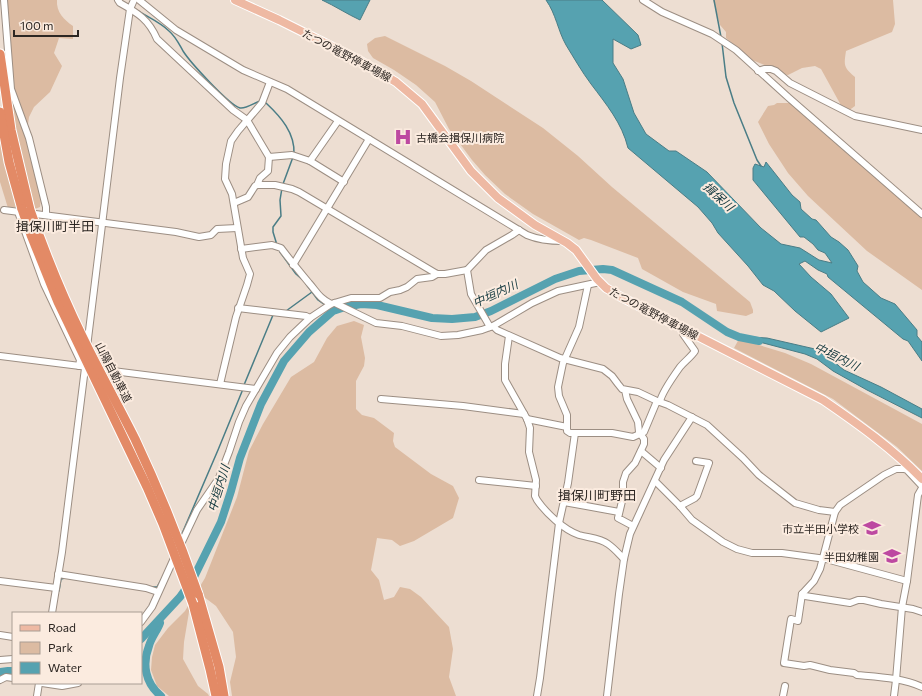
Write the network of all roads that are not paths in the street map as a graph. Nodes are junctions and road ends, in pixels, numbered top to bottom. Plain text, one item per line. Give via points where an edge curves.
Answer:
1 (4, 0) edge
2 (118, 0) edge
3 (134, 0) edge
4 (139, 0) edge
5 (235, 0) edge
6 (643, 0) edge
7 (130, 9) junction
8 (0, 54) edge
9 (758, 71) junction
10 (270, 82) junction
11 (0, 112) edge
12 (247, 120) junction
13 (338, 121) junction
14 (922, 130) edge
15 (369, 139) junction
16 (269, 158) junction
17 (310, 161) junction
18 (344, 182) junction
19 (257, 185) junction
20 (234, 203) junction
21 (328, 209) junction
22 (4, 210) dead end
23 (24, 210) junction
24 (922, 214) edge
25 (44, 215) junction
26 (102, 223) junction
27 (237, 228) junction
28 (519, 230) junction
29 (26, 235) junction
30 (563, 241) junction
31 (241, 249) junction
32 (293, 265) junction
33 (466, 270) junction
34 (437, 274) junction
35 (598, 281) junction
36 (588, 285) junction
37 (334, 304) junction
38 (238, 308) junction
39 (310, 318) junction
40 (491, 326) junction
41 (684, 329) junction
42 (509, 336) junction
43 (87, 352) junction
44 (0, 356) edge
45 (78, 356) junction
46 (564, 359) junction
47 (82, 367) junction
48 (220, 384) junction
49 (256, 389) junction
50 (625, 390) junction
51 (381, 399) dead end
52 (658, 402) junction
53 (526, 417) junction
54 (692, 417) junction
55 (567, 427) junction
56 (574, 433) junction
57 (640, 433) junction
58 (641, 451) junction
59 (696, 461) dead end
60 (661, 468) junction
61 (479, 480) dead end
62 (922, 480) edge
63 (655, 481) junction
64 (536, 486) junction
65 (922, 487) edge
66 (564, 502) junction
67 (680, 506) junction
68 (618, 512) junction
69 (835, 512) junction
70 (559, 523) junction
71 (633, 526) junction
72 (624, 559) junction
73 (823, 559) junction
74 (58, 574) junction
75 (0, 581) edge
76 (907, 581) junction
77 (56, 588) junction
78 (158, 592) junction
79 (802, 594) junction
80 (902, 607) junction
81 (52, 612) edge
82 (922, 612) edge
83 (142, 621) edge
84 (0, 635) edge
85 (12, 637) edge
86 (12, 659) edge
87 (0, 660) edge
88 (12, 678) edge
89 (0, 680) edge
90 (896, 680) junction
91 (40, 684) edge
92 (47, 684) edge
93 (73, 684) edge
94 (785, 686) dead end
95 (922, 687) edge
96 (37, 696) edge
97 (216, 696) edge
98 (224, 696) edge
99 (537, 696) edge
100 (607, 696) edge
101 (783, 696) edge
102 (894, 696) edge

1 - 25 street via 11,89 29,138 46,206
2 - 7 street
3 - 7 street
4 - 10 street via 176,30 243,70
5 - 30 main road, たつの竜野停車場線 via 360,60 396,82 422,104 471,171 494,194 535,225
6 - 9 street via 662,12 712,34 736,50
7 - 12 street via 144,18 154,30 157,39
7 - 26 street
8 - 23 highway, 山陽自動車道
9 - 14 street via 771,69 790,83 855,116
9 - 24 street
10 - 12 street via 262,102
10 - 13 street via 287,89
11 - 23 highway, 山陽自動車道 via 9,162
12 - 16 street
12 - 20 street via 231,141 226,164 226,179
13 - 15 street
13 - 17 street
15 - 18 street
15 - 28 street
16 - 17 street via 293,156
16 - 19 street via 268,171
17 - 18 street
18 - 21 street
19 - 20 street via 248,197
19 - 21 street via 282,187 299,192
20 - 27 street
21 - 32 street
21 - 34 street
22 - 23 street
23 - 25 street
23 - 29 street
23 - 97 highway, 山陽自動車道, bridge via 36,249 58,302 163,524 193,604
23 - 98 highway, 山陽自動車道, bridge via 79,330 129,428 184,553 219,667
25 - 26 street
25 - 29 street
26 - 27 street via 199,237 211,235 217,229
26 - 43 street
27 - 31 street
28 - 30 street via 538,239
28 - 33 street via 486,250
29 - 45 street via 44,284
30 - 35 main road, たつの竜野停車場線 via 576,250
31 - 32 street via 277,246
31 - 38 street via 250,274
32 - 37 street via 316,294
33 - 34 street
33 - 40 street via 471,294
34 - 37 street via 416,279 406,287 380,298 351,298
35 - 36 street
35 - 41 main road, たつの竜野停車場線 via 621,297
36 - 40 street via 547,295
36 - 46 street via 579,327
37 - 39 street
37 - 40 street via 376,323 402,326 441,336 458,335
38 - 39 street
38 - 48 street
39 - 49 street via 282,346
40 - 42 street
41 - 52 street via 683,334 696,351 681,366
41 - 62 main road, たつの竜野停車場線 via 823,400 902,460
42 - 46 street
42 - 53 street via 505,380
43 - 45 street
43 - 47 street
44 - 47 street
45 - 47 street
46 - 50 street via 604,369
46 - 55 street via 558,387
47 - 48 street
47 - 74 street
48 - 49 street
49 - 78 street via 241,417 219,478 198,510
50 - 52 street via 638,392
50 - 57 street
51 - 53 street via 463,406
52 - 54 street
52 - 57 street via 644,432
53 - 55 street
53 - 64 street via 530,428 528,452 535,473
54 - 60 street
54 - 69 street via 713,430 759,475 795,503
55 - 56 street via 567,431
56 - 57 street via 612,433 633,437
56 - 66 street
57 - 58 street via 644,439
58 - 60 street
58 - 68 street via 626,473
59 - 67 street via 709,463 706,474 697,496
60 - 63 street
61 - 64 street
63 - 67 street
63 - 71 street
64 - 70 street via 537,500
65 - 69 street via 907,470 896,469 845,501
65 - 76 street via 918,495
66 - 68 street
66 - 70 street
67 - 73 street via 703,529 737,549 752,553 782,552
68 - 71 street via 618,518
69 - 73 street
70 - 72 street via 579,535 608,543
70 - 99 street
71 - 72 street
72 - 100 street
73 - 76 street
73 - 79 street via 818,575
74 - 77 street
74 - 78 street
75 - 77 street
76 - 80 street
77 - 81 street
78 - 83 street via 152,607
79 - 80 street via 850,604 864,600
79 - 90 street via 798,621 791,619 784,663
80 - 82 street
80 - 90 street
84 - 85 street
86 - 87 street
88 - 89 street
90 - 95 street
90 - 102 street
91 - 96 street
92 - 93 street
94 - 101 street

